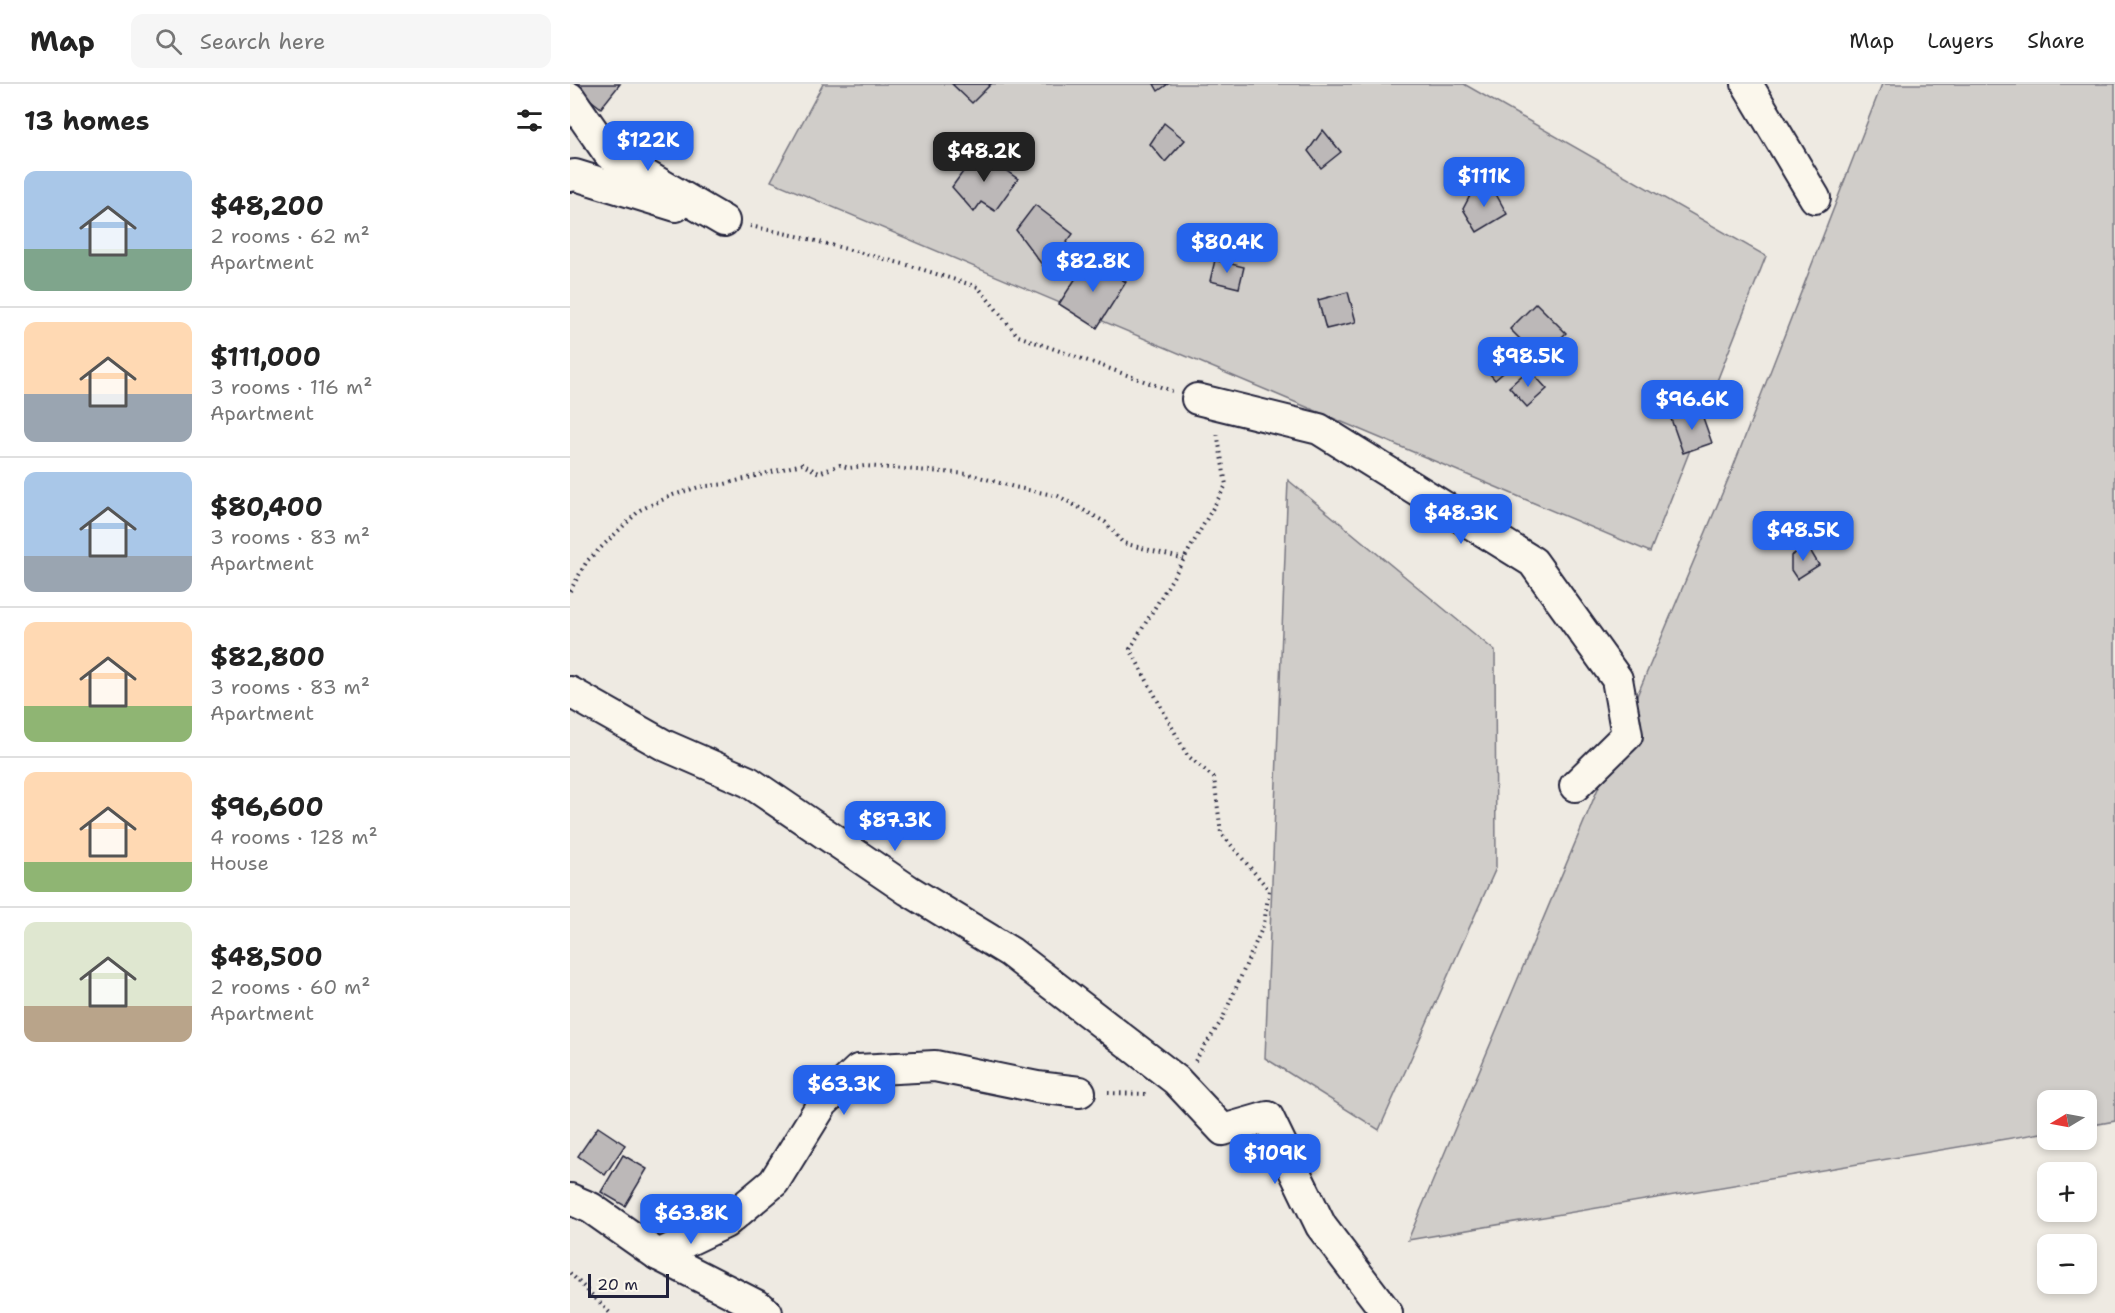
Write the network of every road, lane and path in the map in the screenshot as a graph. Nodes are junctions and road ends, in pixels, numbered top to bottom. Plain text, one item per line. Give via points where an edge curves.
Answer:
1 (1747, 84) edge
2 (570, 98) edge
3 (570, 176) edge
4 (1815, 198) dead end
5 (724, 221) junction
6 (1197, 399) junction
7 (1184, 559) junction
8 (570, 591) edge
9 (570, 692) edge
10 (1575, 786) dead end
11 (1176, 1080) junction
12 (1080, 1092) joint
13 (570, 1199) edge
14 (658, 1255) junction
15 (570, 1273) edge
16 (610, 1313) edge
17 (767, 1313) edge
18 (1387, 1313) edge

1 - 4 street
2 - 5 street via 609,154
3 - 5 street
5 - 6 path via 797,236 978,287 1018,336
6 - 7 path via 1218,433 1226,485
6 - 10 street via 1319,429 1533,561 1617,679 1627,735
7 - 8 path via 1123,543 1105,522 1058,496 969,474 840,465 819,473 802,464 699,487 640,510 587,561
7 - 11 path via 1130,649 1187,756 1214,778 1221,833 1269,890 1264,924 1222,1020 1194,1064
9 - 11 street via 664,745 749,782 908,890 1010,952
11 - 12 path via 1152,1095
11 - 18 street via 1223,1130 1268,1117 1321,1226
12 - 14 street via 935,1066 858,1071 823,1103 774,1182 725,1223
13 - 14 street via 591,1208
14 - 17 street
15 - 16 path

